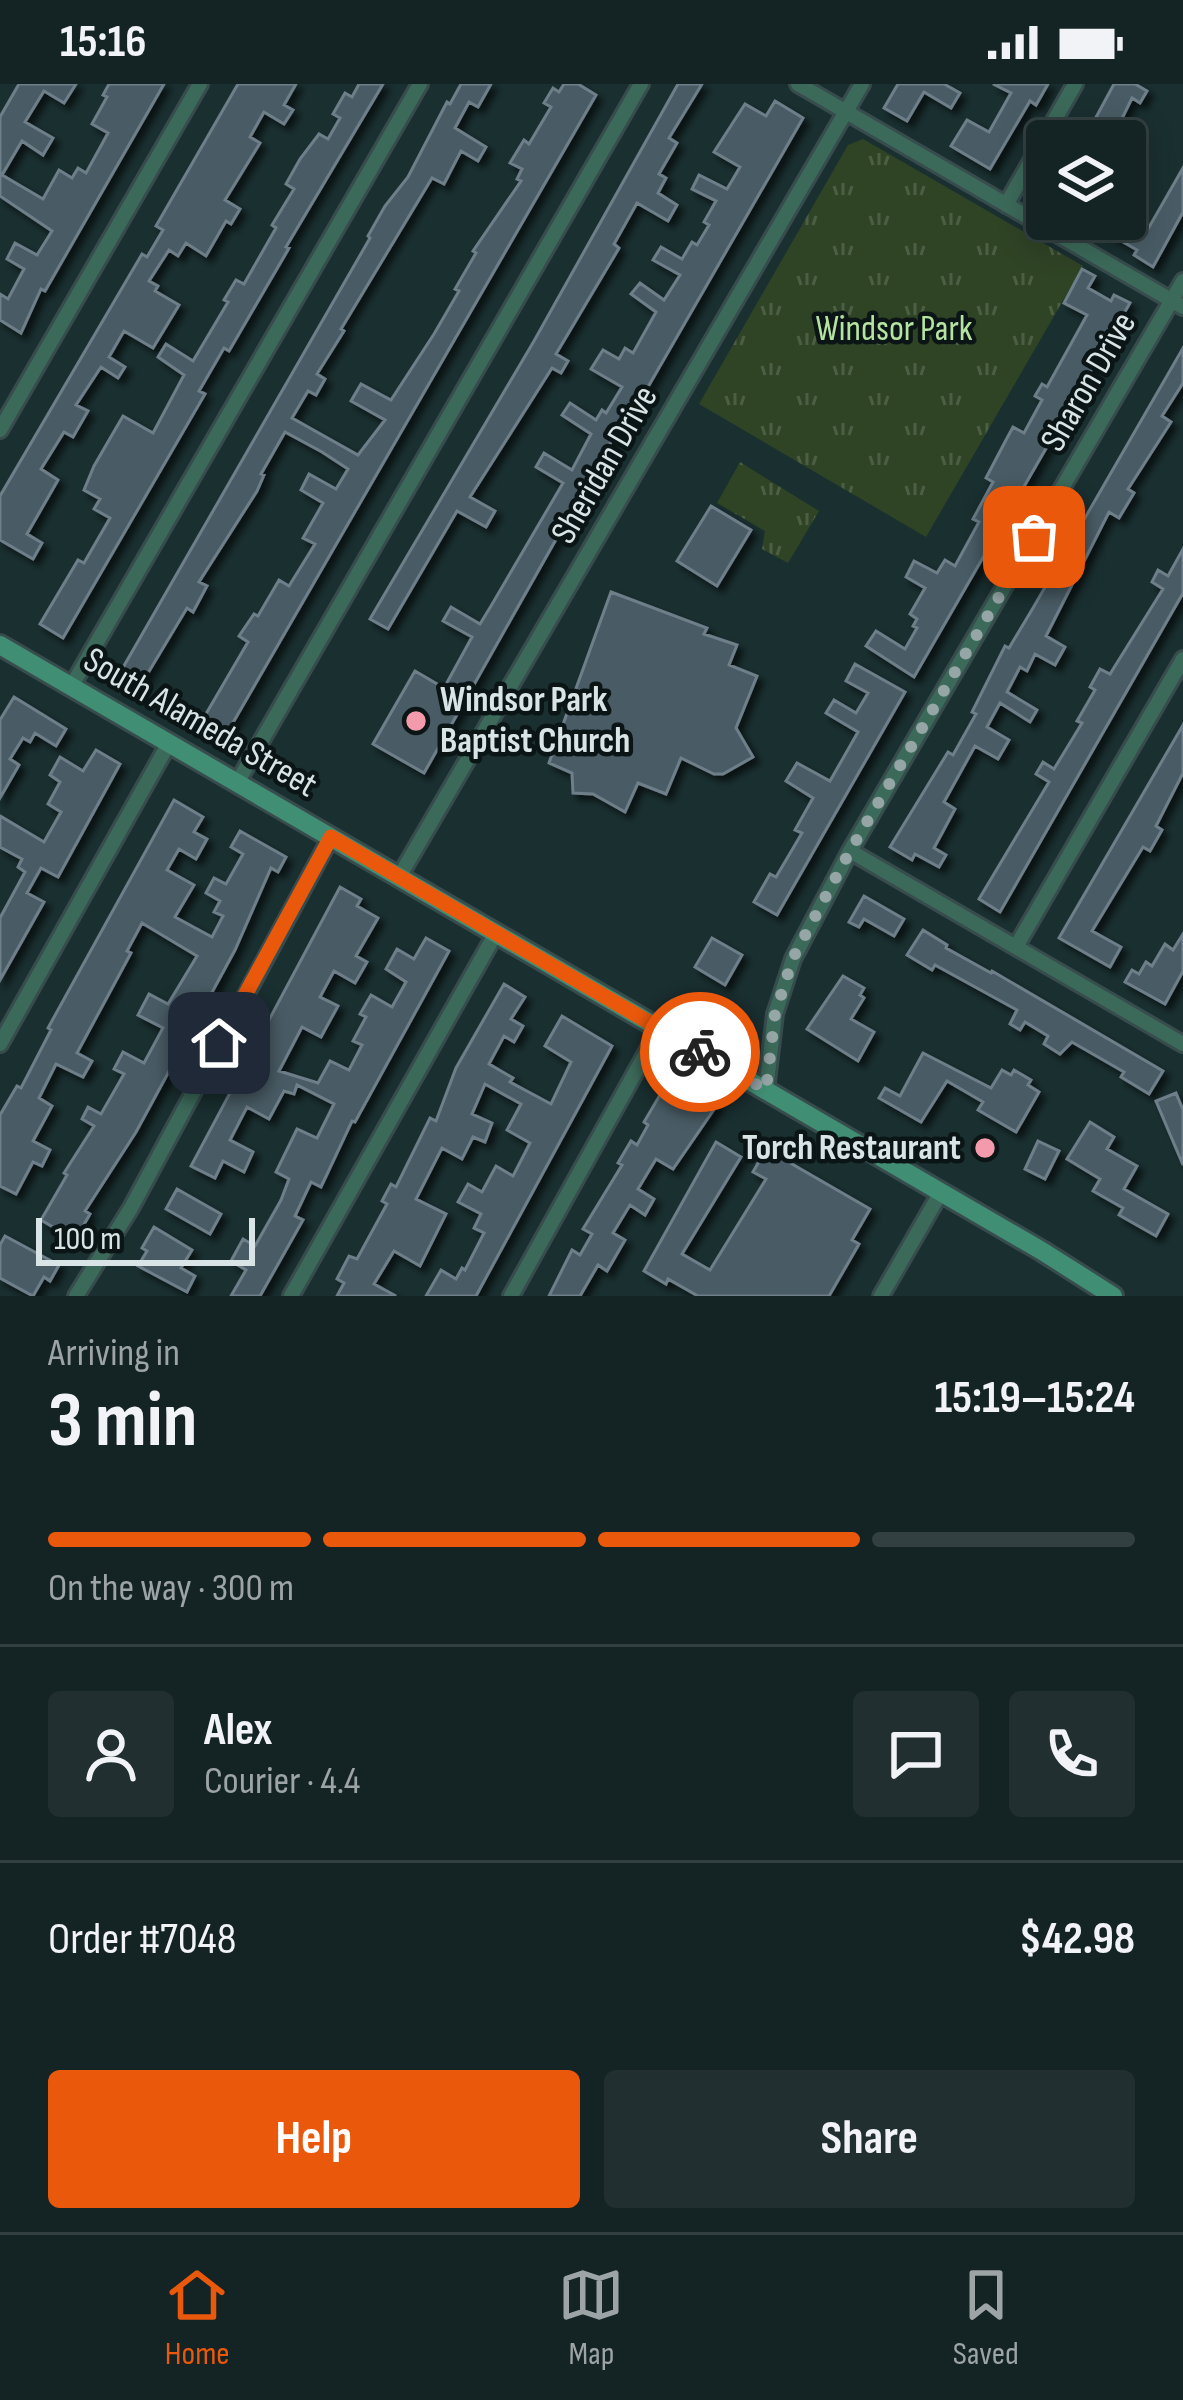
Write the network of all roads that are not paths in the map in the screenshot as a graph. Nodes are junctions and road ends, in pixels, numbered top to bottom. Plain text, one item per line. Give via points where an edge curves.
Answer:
1 (200, 84) edge
2 (420, 84) edge
3 (641, 84) edge
4 (798, 84) edge
5 (862, 84) edge
6 (1076, 84) edge
7 (846, 112) junction
8 (1006, 205) junction
9 (1183, 281) edge
10 (1177, 304) edge
11 (0, 430) edge
12 (2, 650) edge
13 (1183, 659) edge
14 (71, 687) junction
15 (169, 743) junction
16 (237, 782) junction
17 (331, 837) junction
18 (850, 851) junction
19 (399, 877) junction
20 (496, 933) junction
21 (1017, 945) junction
22 (660, 1028) junction
23 (1182, 1042) edge
24 (0, 1044) edge
25 (766, 1090) junction
26 (941, 1192) junction
27 (76, 1296) edge
28 (291, 1296) edge
29 (511, 1296) edge
30 (881, 1296) edge
31 (1113, 1296) edge

1 - 11 street
2 - 14 street
3 - 16 street
4 - 7 street
5 - 7 street, Sheridan Drive
6 - 8 street
7 - 8 street
7 - 19 street, Sheridan Drive
8 - 10 street
9 - 10 street, Sharon Drive
10 - 18 street, Sharon Drive
12 - 14 main road, South Alameda Street
13 - 21 street
14 - 15 main road, South Alameda Street
15 - 16 main road, South Alameda Street
15 - 24 street
16 - 17 main road, South Alameda Street
17 - 19 main road, South Alameda Street
17 - 27 street
18 - 21 street
18 - 25 street, Sharon Drive via 782,984
19 - 20 main road, South Alameda Street
20 - 22 main road, South Alameda Street
20 - 28 street
21 - 23 street
22 - 25 main road, South Alameda Street
22 - 29 street
25 - 26 main road, South Alameda Street
26 - 30 street
26 - 31 main road, South Alameda Street

